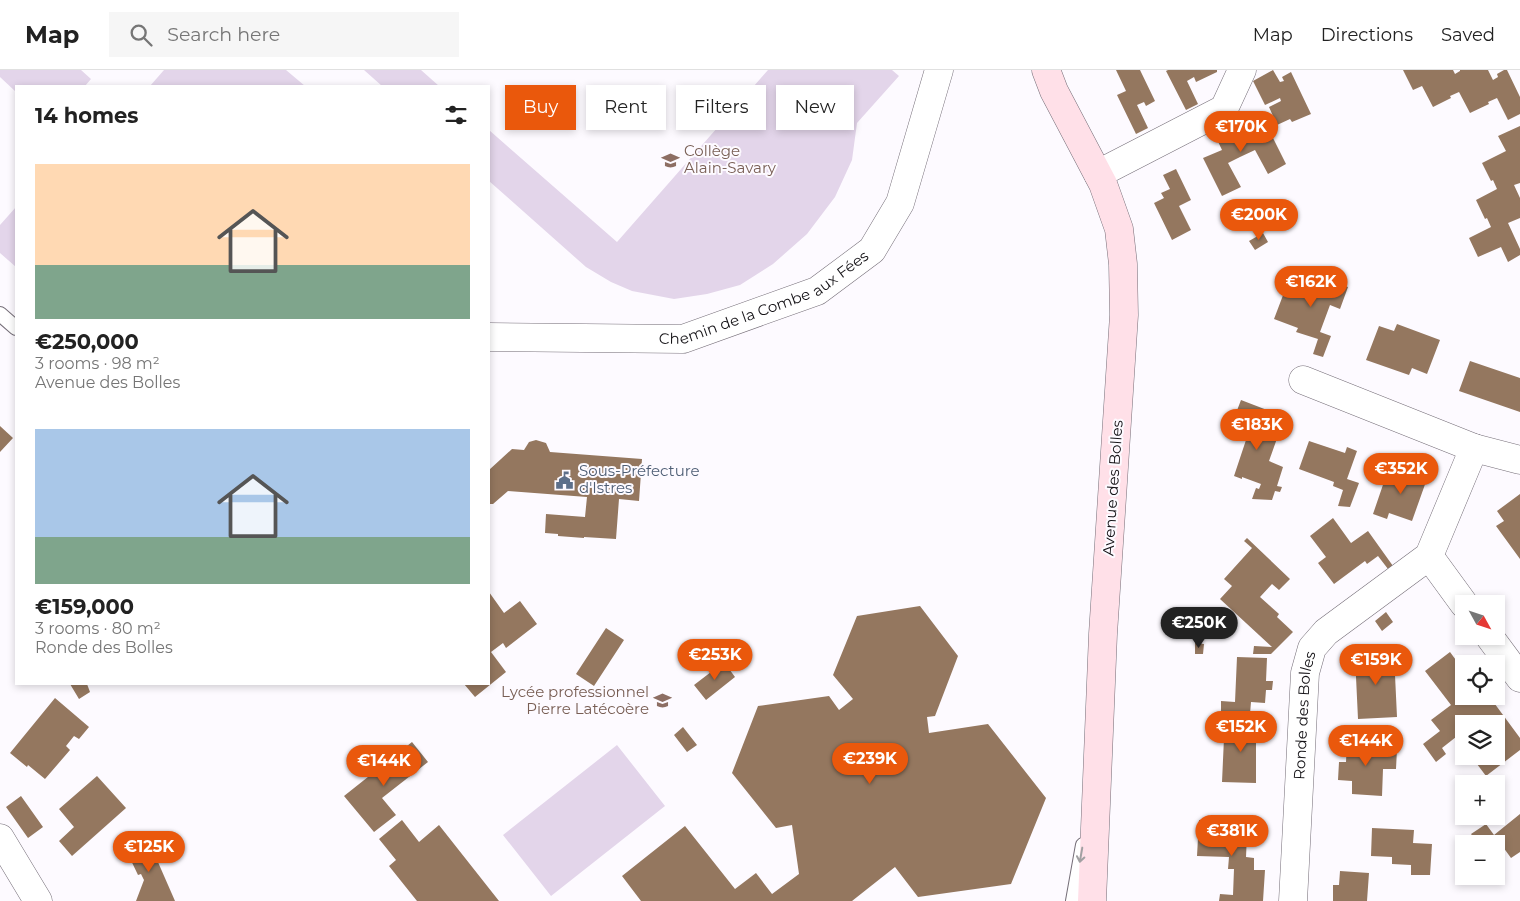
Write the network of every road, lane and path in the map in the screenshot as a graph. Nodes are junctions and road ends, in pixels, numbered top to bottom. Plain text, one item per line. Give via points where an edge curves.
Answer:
1 (939, 70) edge
2 (1036, 70) edge
3 (1242, 70) edge
4 (1050, 80) edge
5 (1098, 174) junction
6 (0, 314) edge
7 (15, 327) edge
8 (490, 337) edge
9 (1303, 380) dead end
10 (1474, 448) junction
11 (1520, 460) edge
12 (1429, 556) junction
13 (1457, 595) edge
14 (1496, 645) edge
15 (1520, 678) edge
16 (1096, 811) junction
17 (0, 838) edge
18 (38, 901) edge
19 (1074, 901) edge
20 (1092, 901) edge
21 (1293, 901) edge

1 - 8 street, Chemin de la Combe aux Fées via 900,203 872,250 817,291 683,339
2 - 4 main road, Avenue des Bolles
3 - 5 street via 1224,109
4 - 5 main road, Avenue des Bolles
5 - 16 main road, Avenue des Bolles via 1119,229 1124,315 1103,634
6 - 7 lane
9 - 10 street
10 - 11 street
10 - 12 street
12 - 13 street
12 - 21 street, Ronde des Bolles via 1326,632 1312,648 1305,673
14 - 15 street
16 -> 19 lane via 1084,836
16 - 20 main road, Avenue des Bolles
17 - 18 street

